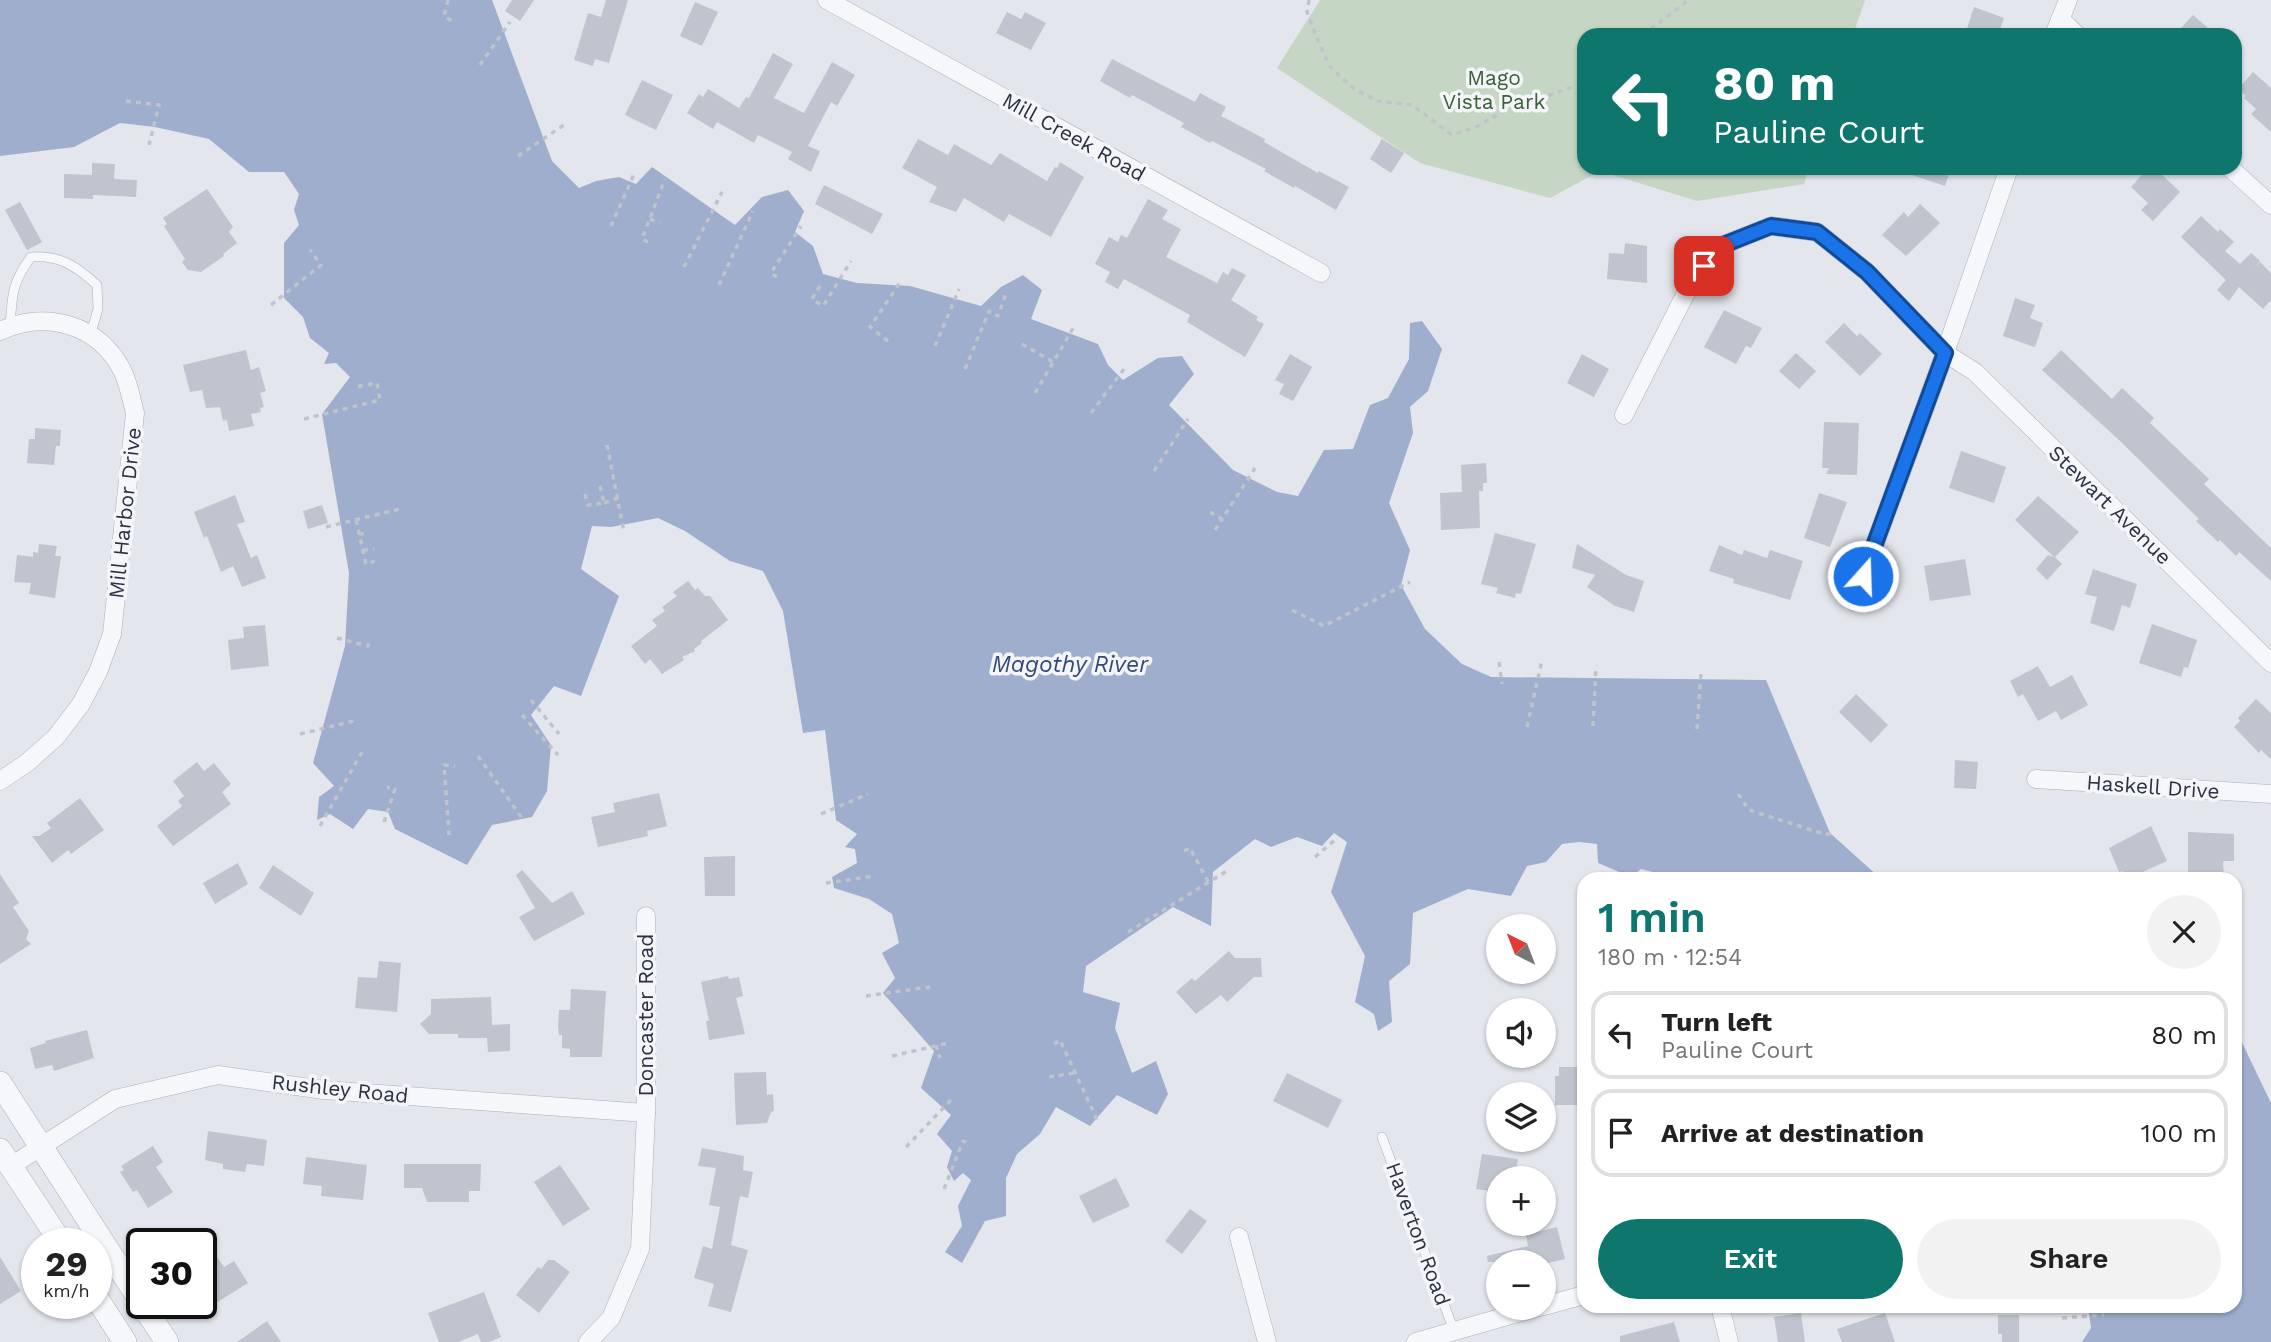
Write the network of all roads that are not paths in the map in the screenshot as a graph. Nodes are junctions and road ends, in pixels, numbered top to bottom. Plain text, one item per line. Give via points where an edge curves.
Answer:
1 (827, 0) edge
2 (2068, 0) edge
3 (2057, 27) edge
4 (2007, 175) edge
5 (2238, 175) edge
6 (2271, 205) edge
7 (1321, 273) dead end
8 (5, 329) edge
9 (91, 333) junction
10 (1945, 353) junction
11 (1624, 415) dead end
12 (1854, 601) dead end
13 (2271, 663) edge
14 (2036, 779) dead end
15 (0, 781) edge
16 (2271, 794) edge
17 (646, 916) dead end
18 (0, 1083) edge
19 (646, 1113) junction
20 (1382, 1137) dead end
21 (40, 1146) junction
22 (5, 1158) edge
23 (51, 1228) edge
24 (1238, 1237) dead end
25 (126, 1278) edge
26 (1577, 1297) edge
27 (1556, 1303) edge
28 (1722, 1313) edge
29 (110, 1319) edge
30 (152, 1319) edge
31 (1494, 1320) edge
32 (1454, 1331) junction
33 (125, 1342) edge
34 (167, 1342) edge
35 (587, 1342) edge
36 (1267, 1342) edge
37 (1416, 1342) edge
38 (1729, 1342) edge

1 - 7 street, Mill Creek Road
2 - 3 street
4 - 10 street
5 - 6 street
8 - 9 street, Mill Harbor Drive via 56,321
8 - 9 lane via 19,272 31,257 48,256 74,265 97,285 98,309
9 - 15 street, Mill Harbor Drive via 117,361 135,413 112,634 81,704 56,737
10 - 11 street, Stewart Avenue via 1867,272 1817,232 1771,226 1718,247 1690,285
10 - 12 street
10 - 13 street, Stewart Avenue via 1975,372
14 - 16 street, Haskell Drive
17 - 19 street, Doncaster Road
18 - 21 street
19 - 21 street, Rushley Road via 324,1090 218,1075 115,1099
19 - 35 street via 640,1250 611,1318
20 - 32 lane, Haverton Road
21 - 22 street, Rushley Road
21 - 25 street
22 - 23 street
24 - 36 street
26 - 27 street
28 - 38 street
29 - 33 street
30 - 34 street
31 - 32 street
32 - 37 street

